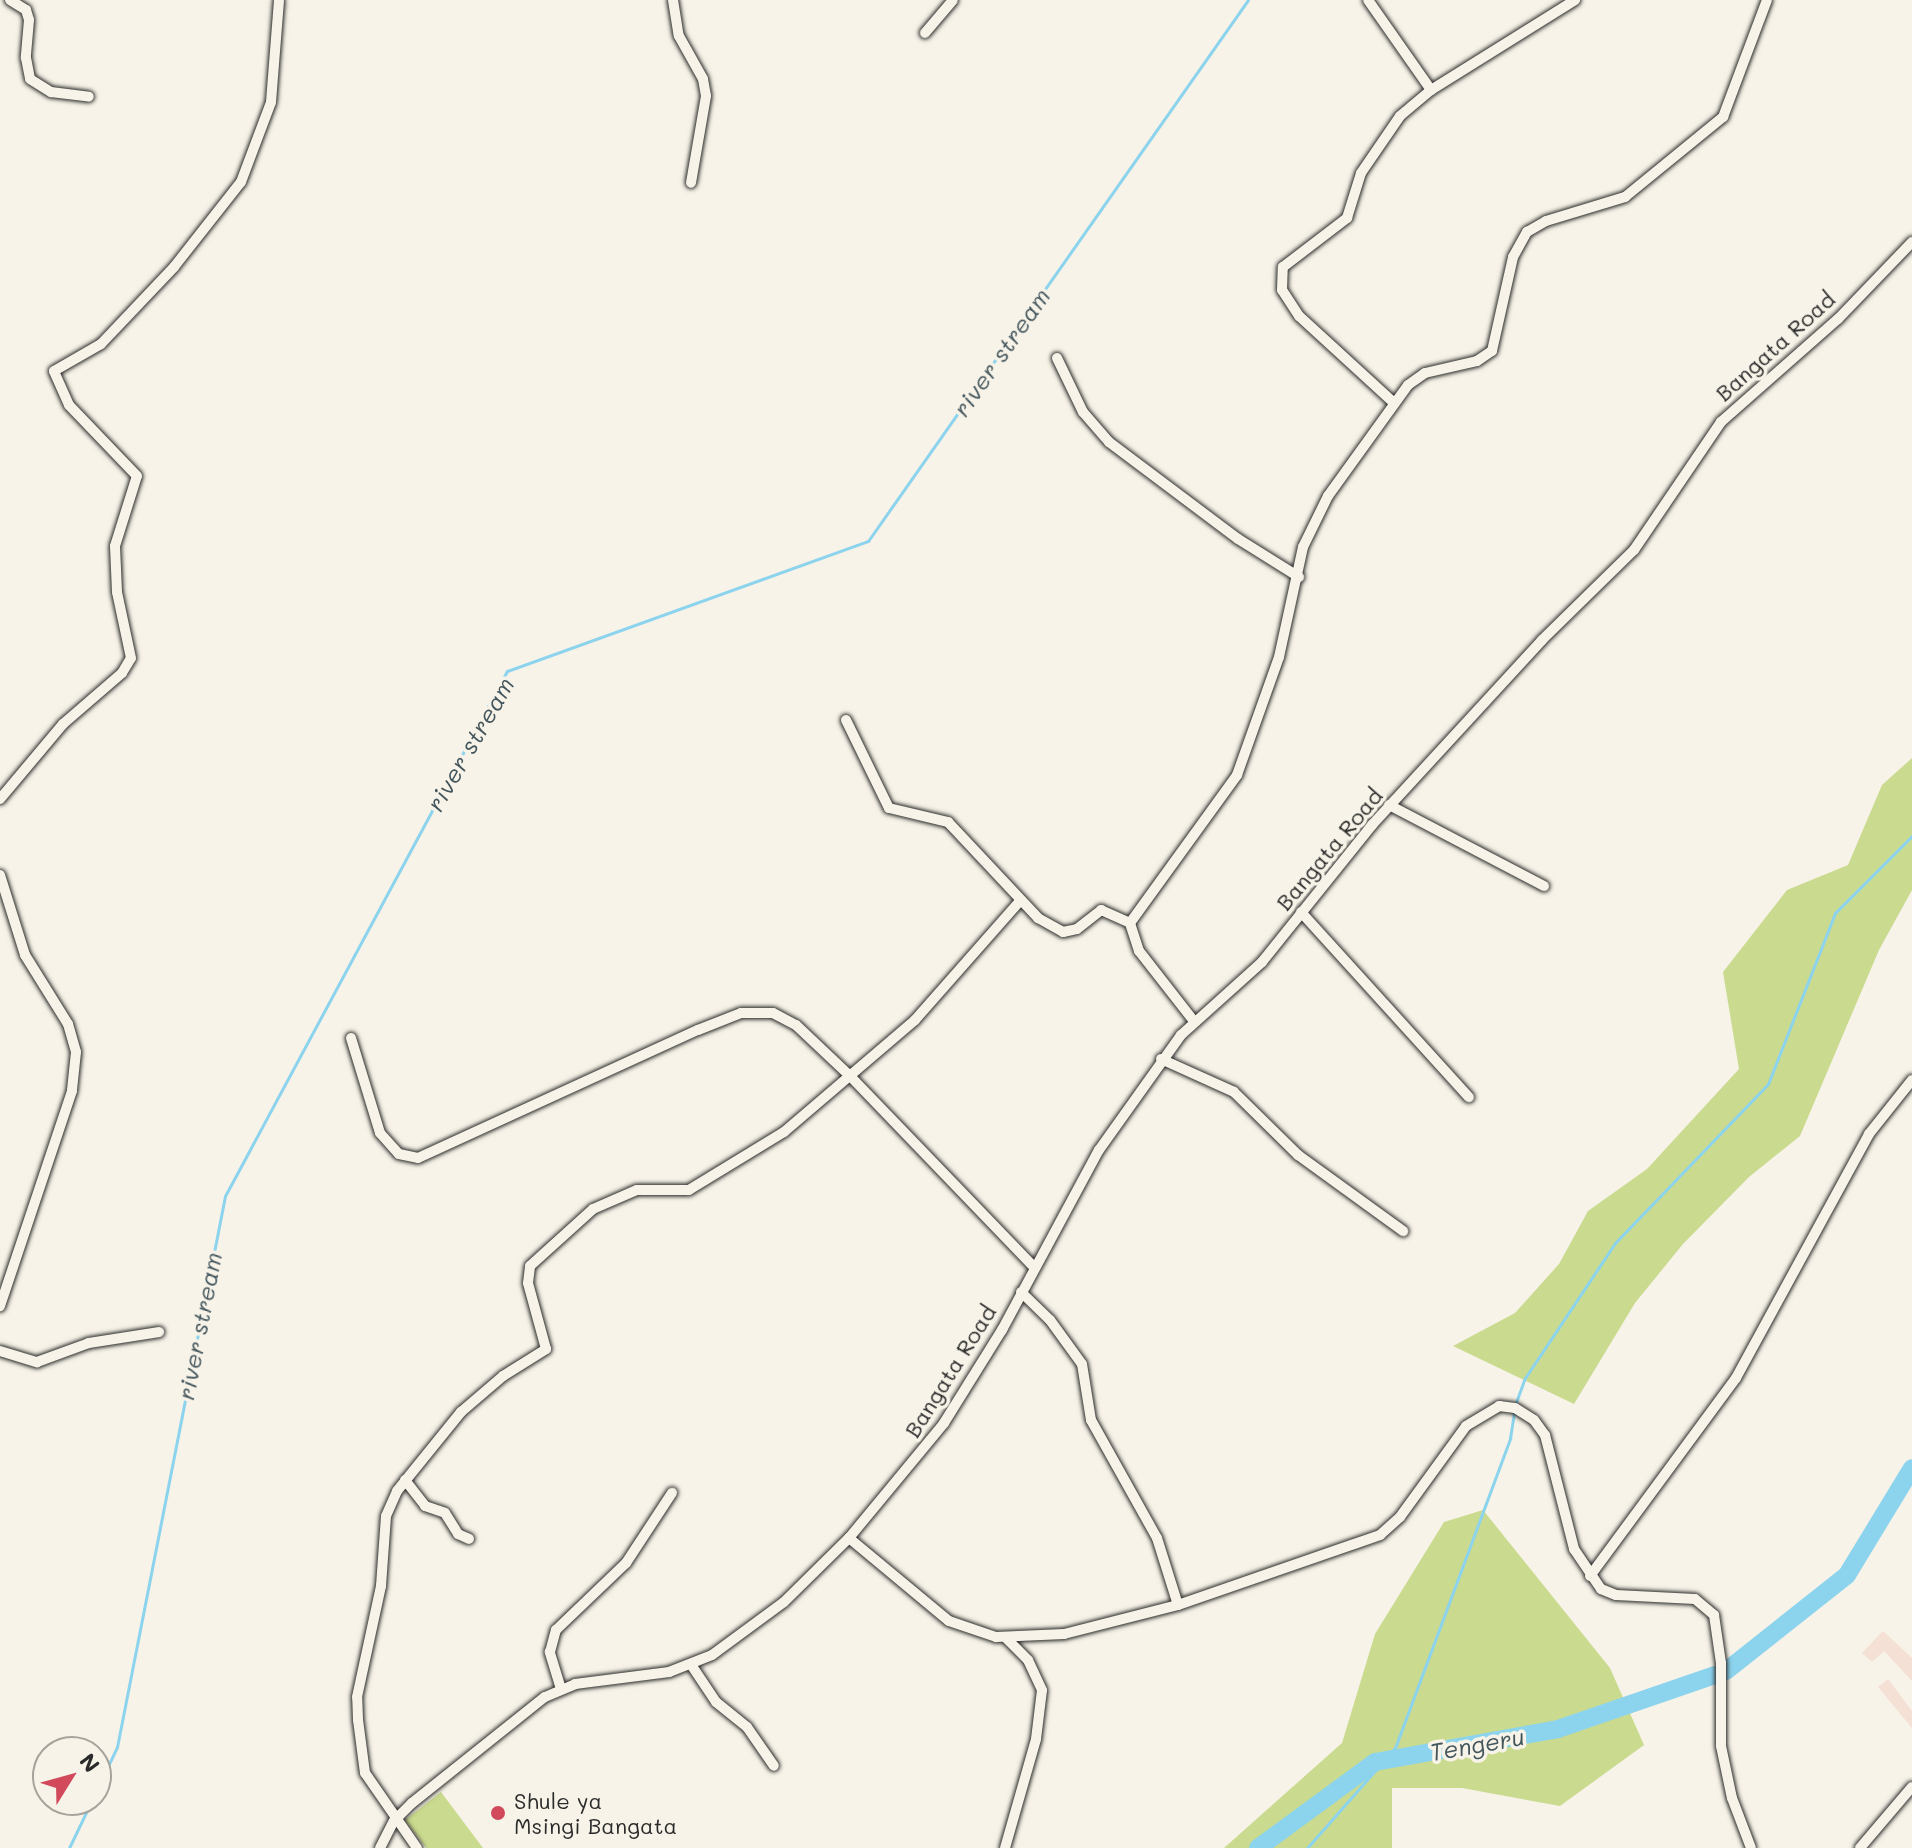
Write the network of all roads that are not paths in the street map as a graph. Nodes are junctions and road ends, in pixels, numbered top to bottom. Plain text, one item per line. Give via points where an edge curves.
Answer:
1 (10, 0) edge
2 (279, 0) edge
3 (673, 0) edge
4 (953, 0) edge
5 (1368, 0) edge
6 (1575, 0) edge
7 (1767, 0) edge
8 (925, 33) dead end
9 (1431, 90) junction
10 (89, 97) dead end
11 (691, 183) dead end
12 (1912, 242) edge
13 (1057, 358) dead end
14 (1393, 402) junction
15 (1299, 577) junction
16 (846, 720) dead end
17 (0, 799) edge
18 (1389, 805) junction
19 (0, 875) edge
20 (1544, 886) dead end
21 (1020, 901) junction
22 (1301, 912) junction
23 (1130, 923) junction
24 (1193, 1020) junction
25 (351, 1038) dead end
26 (1161, 1059) junction
27 (851, 1077) junction
28 (1912, 1080) edge
29 (1469, 1097) dead end
30 (1403, 1231) dead end
31 (1034, 1267) junction
32 (3, 1292) edge
33 (1021, 1292) junction
34 (0, 1306) edge
35 (159, 1332) dead end
36 (0, 1351) edge
37 (405, 1480) junction
38 (672, 1493) dead end
39 (849, 1538) junction
40 (469, 1539) dead end
41 (1590, 1576) junction
42 (1178, 1605) junction
43 (1007, 1639) junction
44 (692, 1666) junction
45 (561, 1689) junction
46 (774, 1766) dead end
47 (1912, 1787) edge
48 (394, 1821) junction
49 (380, 1848) edge
50 (417, 1848) edge
51 (1005, 1848) edge
52 (1751, 1848) edge
53 (1860, 1848) edge

1 - 10 street via 26,10 29,20 30,79 51,92
2 - 17 street via 271,102 241,182 174,267 101,344 54,371 69,405 137,476 115,546 117,592 131,658 122,673 63,724
3 - 11 street via 684,48 703,79 706,96
4 - 8 street
5 - 9 street
6 - 9 street
7 - 14 street via 1723,117 1625,197 1527,232 1513,257 1492,351 1477,361 1425,373
9 - 14 street via 1400,116 1370,157 1347,218 1287,262 1281,275 1282,290 1299,316
12 - 18 street, Bangata Road via 1838,319 1721,422 1634,550
13 - 15 street via 1083,412 1109,442 1238,539
14 - 15 street via 1328,496 1303,547
15 - 23 street via 1275,670 1231,788
16 - 21 street via 889,808 948,822
18 - 20 street
18 - 22 street, Bangata Road
19 - 32 street via 25,955 55,999 76,1052 72,1091
21 - 23 street via 1063,932 1077,929 1101,910
21 - 27 street via 915,1020
22 - 24 street, Bangata Road via 1262,962
22 - 29 street
23 - 24 street via 1139,951
24 - 26 street, Bangata Road
25 - 27 street via 380,1133 407,1158 433,1152 741,1013 773,1013 796,1025
26 - 30 street via 1234,1092 1298,1155
26 - 31 street, Bangata Road via 1099,1150
27 - 31 street
27 - 37 street via 784,1132 718,1175 689,1190 650,1188 620,1196 593,1209 541,1252 530,1266 528,1283 546,1349 483,1391
28 - 41 street via 1869,1134 1736,1378
31 - 33 street, Bangata Road
32 - 34 street
33 - 39 street, Bangata Road via 929,1444
33 - 42 street via 1050,1320 1082,1364 1091,1420 1157,1538
35 - 36 street via 89,1343 37,1362
37 - 40 street via 425,1506 445,1513 458,1534
37 - 48 street via 386,1516 376,1618 357,1697 365,1773
38 - 45 street via 626,1563 556,1630 550,1652
39 - 43 street via 934,1612 971,1631
39 - 44 street, Bangata Road via 773,1611
41 - 42 street via 1574,1549 1545,1435 1525,1413 1499,1406 1466,1426 1400,1517 1380,1535
41 - 52 street via 1616,1595 1695,1599 1714,1615 1722,1757
42 - 43 street via 1064,1634
43 - 51 street via 1028,1660 1042,1690 1036,1739
44 - 45 street, Bangata Road
44 - 46 street via 716,1702 747,1727
45 - 48 street, Bangata Road
47 - 53 street
48 - 49 street, Bangata Road
48 - 50 street

